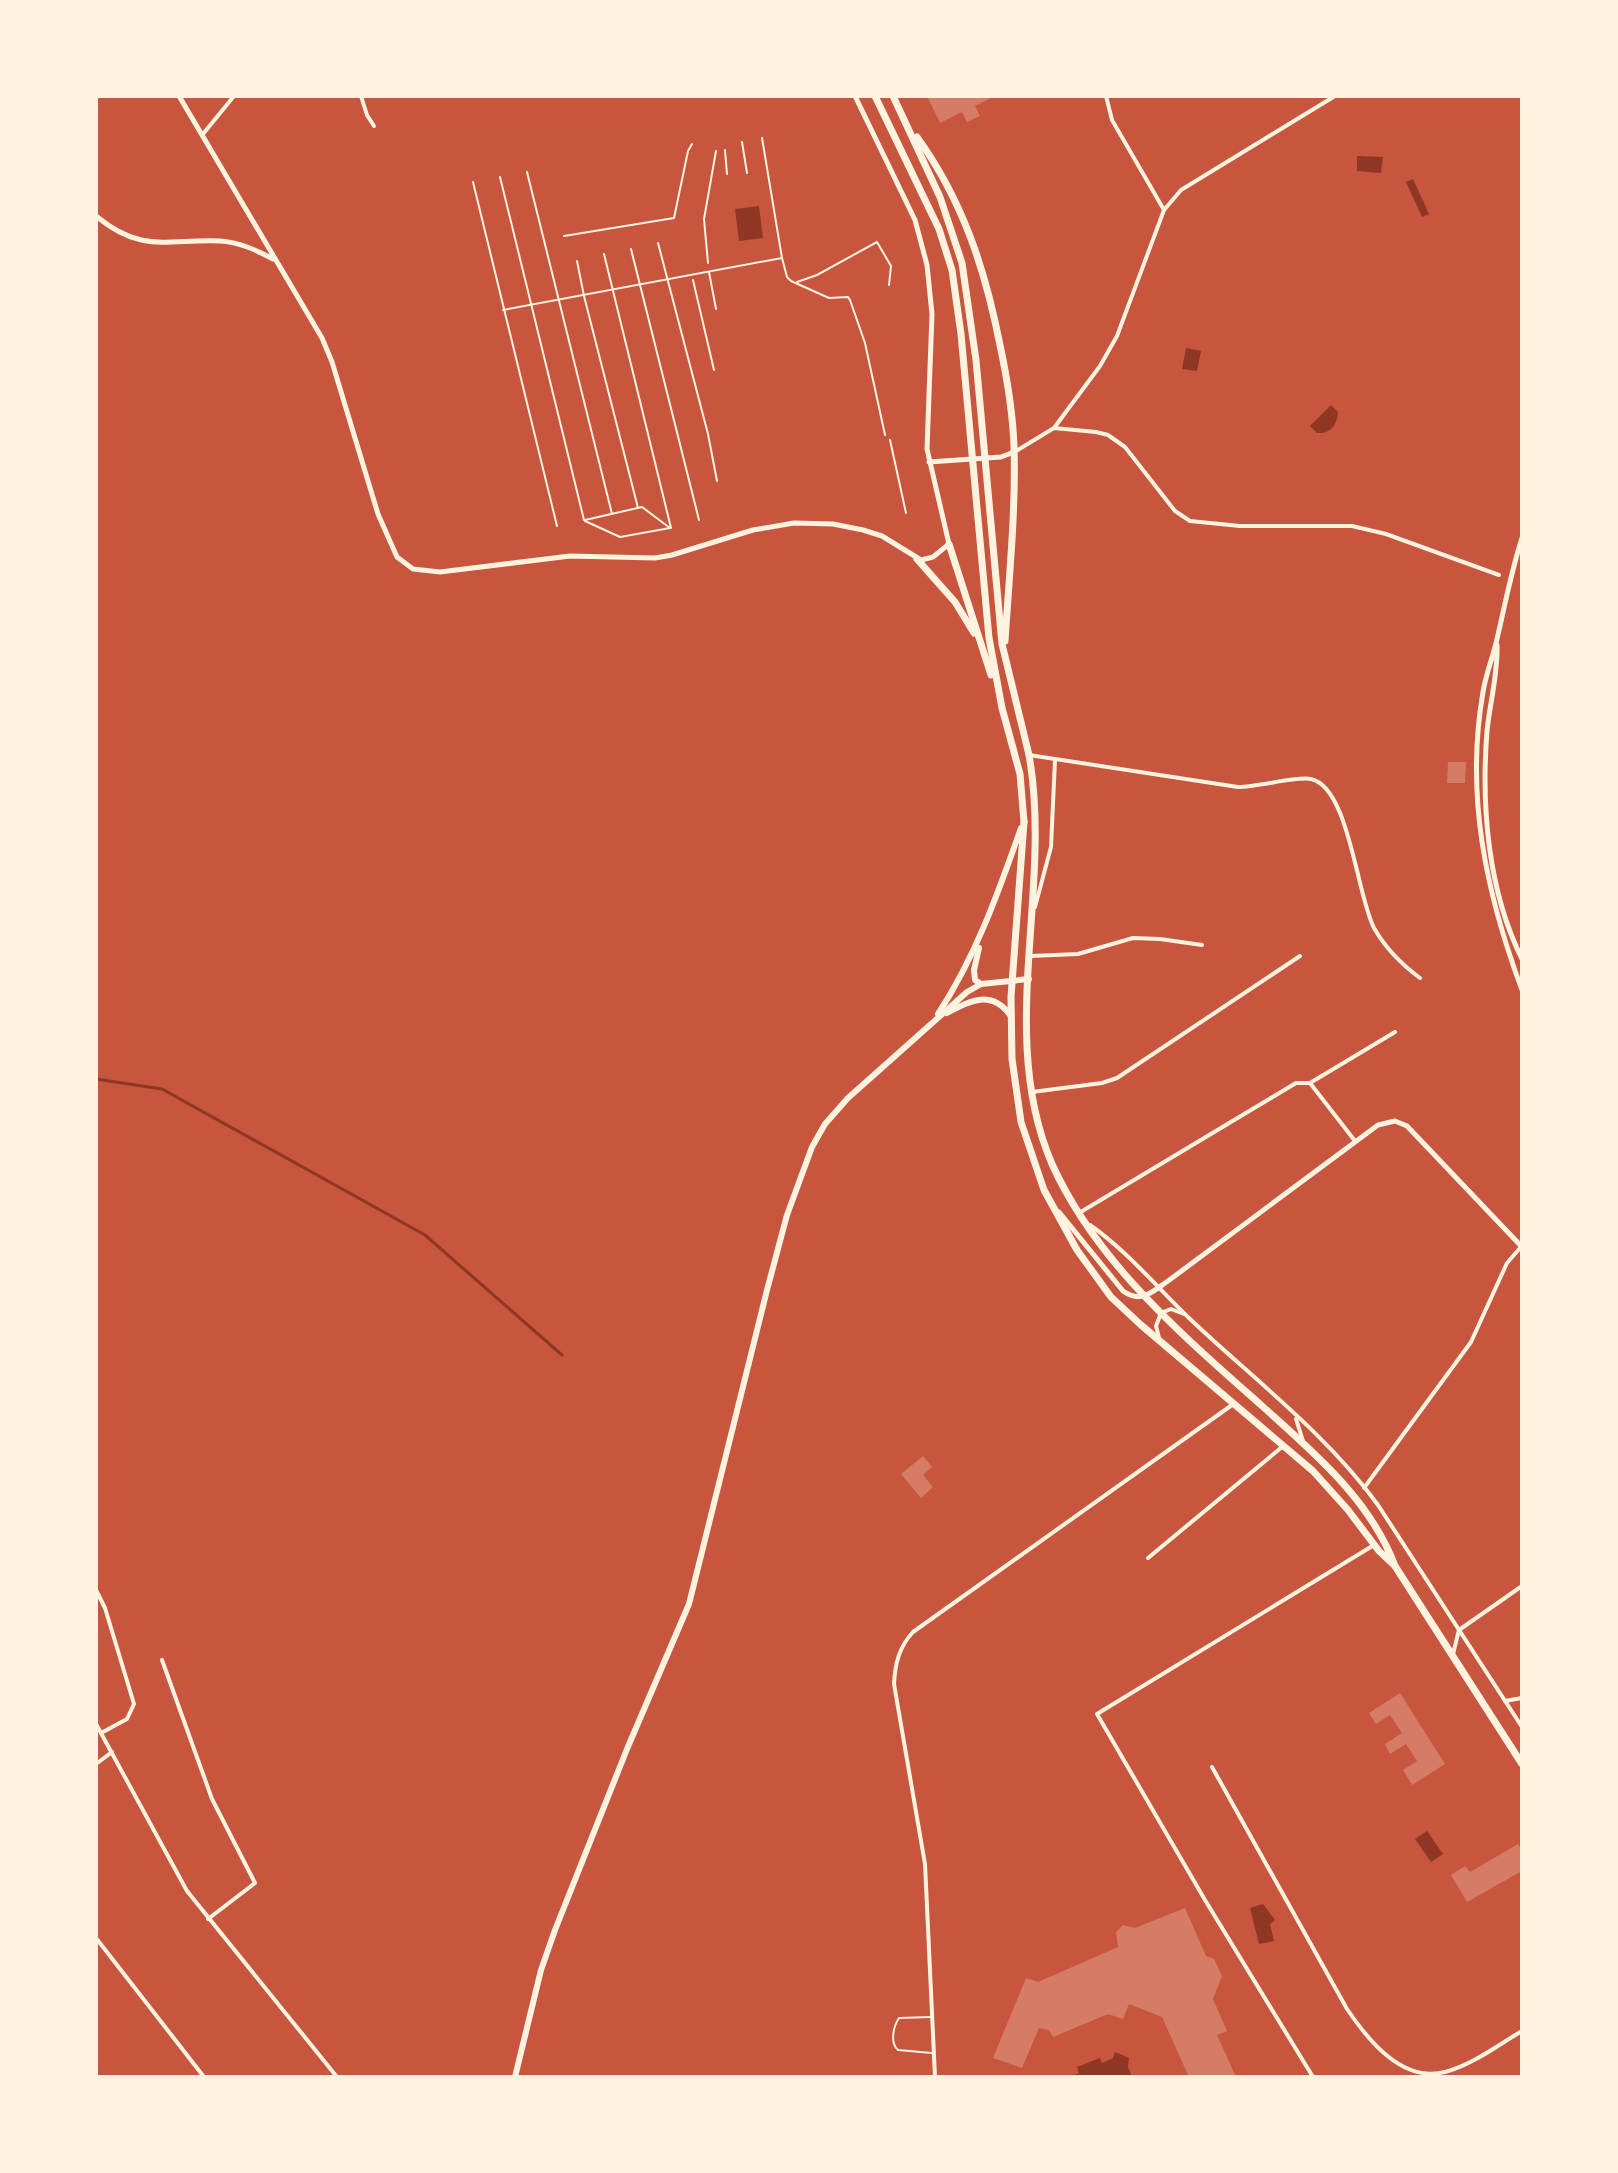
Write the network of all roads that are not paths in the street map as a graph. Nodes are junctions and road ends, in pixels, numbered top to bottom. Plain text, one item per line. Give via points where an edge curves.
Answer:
1 (179, 96) edge
2 (234, 96) edge
3 (361, 96) edge
4 (855, 96) edge
5 (875, 96) edge
6 (893, 96) edge
7 (1106, 96) edge
8 (1335, 96) edge
9 (907, 124) junction
10 (374, 126) dead end
11 (203, 134) junction
12 (762, 138) dead end
13 (742, 142) dead end
14 (692, 144) dead end
15 (725, 150) dead end
16 (716, 151) dead end
17 (527, 172) dead end
18 (747, 173) dead end
19 (727, 174) dead end
20 (500, 177) dead end
21 (473, 182) dead end
22 (1164, 210) junction
23 (96, 216) edge
24 (564, 236) dead end
25 (658, 243) dead end
26 (631, 249) dead end
27 (604, 254) dead end
28 (782, 258) junction
29 (274, 260) junction
30 (577, 261) dead end
31 (708, 263) dead end
32 (709, 272) junction
33 (668, 280) junction
34 (795, 282) junction
35 (639, 285) junction
36 (889, 285) dead end
37 (612, 290) junction
38 (584, 296) junction
39 (557, 300) junction
40 (531, 305) junction
41 (716, 309) dead end
42 (503, 310) junction
43 (1054, 428) junction
44 (885, 435) road end
45 (1014, 451) junction
46 (929, 462) junction
47 (717, 481) dead end
48 (638, 508) junction
49 (612, 514) junction
50 (584, 520) junction
51 (699, 520) dead end
52 (557, 526) dead end
53 (671, 528) junction
54 (1522, 538) edge
55 (949, 544) junction
56 (917, 559) junction
57 (1499, 575) dead end
58 (1497, 640) junction
59 (981, 644) junction
60 (1004, 656) junction
61 (1002, 708) junction
62 (1029, 755) junction
63 (1055, 760) junction
64 (1024, 822) junction
65 (1033, 910) junction
66 (983, 932) junction
67 (1202, 945) dead end
68 (1030, 956) junction
69 (1300, 956) dead end
70 (1522, 959) edge
71 (1420, 978) dead end
72 (1029, 979) junction
73 (1012, 981) junction
74 (981, 984) junction
75 (1522, 990) edge
76 (1010, 1015) junction
77 (934, 1020) junction
78 (1395, 1032) dead end
79 (1310, 1083) junction
80 (1032, 1092) junction
81 (1356, 1143) junction
82 (1052, 1205) junction
83 (1079, 1213) junction
84 (1085, 1222) junction
85 (1521, 1247) edge
86 (1160, 1286) junction
87 (1145, 1296) junction
88 (1161, 1313) junction
89 (1186, 1315) junction
90 (1161, 1342) junction
91 (1234, 1404) junction
92 (1295, 1416) junction
93 (1304, 1443) junction
94 (1284, 1445) junction
95 (1364, 1488) junction
96 (1374, 1545) junction
97 (1148, 1558) dead end
98 (1395, 1566) junction
99 (1522, 1586) edge
100 (96, 1590) edge
101 (1459, 1630) junction
102 (1453, 1655) junction
103 (162, 1660) dead end
104 (1522, 1698) edge
105 (1505, 1701) junction
106 (96, 1724) edge
107 (1522, 1727) edge
108 (101, 1733) junction
109 (112, 1752) junction
110 (96, 1764) edge
111 (1522, 1764) edge
112 (1212, 1767) dead end
113 (208, 1919) junction
114 (96, 1938) edge
115 (932, 2018) junction
116 (1522, 2031) edge
117 (934, 2053) junction
118 (204, 2077) edge
119 (337, 2077) edge
120 (515, 2077) edge
121 (935, 2077) edge
122 (1313, 2077) edge

1 - 11 street
2 - 11 street
3 - 10 street
4 - 46 street via 915,220 927,265 932,314
5 - 61 main road via 939,229 952,270 989,638
6 - 9 main road
7 - 22 street via 1112,120
8 - 22 street via 1181,190
9 - 45 main road via 952,194 976,246 1005,369
9 - 60 main road via 949,219 969,299
11 - 29 street
12 - 28 lane
13 - 18 lane
14 - 24 lane via 674,218
15 - 19 lane
16 - 31 lane via 704,219
17 - 39 lane
20 - 40 lane
21 - 42 lane
22 - 43 street via 1117,336
23 - 29 street via 142,241 230,243
25 - 33 lane
26 - 35 lane
27 - 37 lane
28 - 32 lane
28 - 34 lane via 787,277
29 - 56 street via 328,350 378,514 394,553 407,566 435,572 570,556 666,557 794,523 863,530
30 - 38 lane
32 - 33 lane
32 - 41 lane
33 - 35 lane
33 - 47 lane
34 - 36 lane via 877,242 891,266
34 - 44 lane via 829,298 848,297 865,343
35 - 37 lane
35 - 51 lane
37 - 38 lane
37 - 53 lane
38 - 39 lane
38 - 48 lane
39 - 40 lane
39 - 49 lane
40 - 42 lane
40 - 50 lane
42 - 52 lane
43 - 45 street
43 - 57 street via 1096,432 1120,443 1175,511 1197,523 1352,526
45 - 46 street via 1001,457
45 - 60 main road
46 - 55 street
48 - 49 lane
48 - 53 lane
49 - 50 lane
50 - 53 lane via 620,537
54 - 58 street
55 - 56 street via 929,559
55 - 59 main road
56 - 59 main road via 955,602
58 - 70 street via 1486,752 1487,821 1501,900
58 - 75 street via 1480,708 1477,801 1492,901
59 - 61 main road
60 - 62 main road
61 - 64 main road via 1020,774
62 - 63 street
62 - 65 main road via 1037,803
63 - 65 street via 1050,856
63 - 71 street via 1238,787 1317,781 1340,810 1375,928 1393,955
64 - 66 main road
64 - 73 main road
65 - 68 main road
66 - 74 main road via 974,970
66 - 77 main road
67 - 68 street via 1133,938 1078,954
68 - 72 main road
69 - 80 street via 1117,1078
72 - 73 main road
72 - 80 main road
73 - 74 main road
73 - 76 main road
74 - 77 main road
76 - 77 main road via 1001,1005 981,999
76 - 82 main road via 1021,1122
77 - 120 main road via 831,1116 806,1160 767,1290 691,1598 555,1930
78 - 79 street
79 - 81 street
79 - 83 street via 1296,1083
80 - 83 main road via 1051,1161
81 - 85 street via 1384,1122 1407,1126
81 - 86 street
82 - 87 street via 1123,1291
82 - 90 main road via 1102,1285
83 - 84 main road
84 - 86 street
84 - 87 main road
85 - 95 street via 1507,1263 1471,1342
86 - 87 street
86 - 89 street
87 - 88 main road
88 - 89 street via 1171,1309
88 - 90 street via 1156,1326
88 - 93 main road
89 - 92 street
90 - 91 main road
91 - 94 main road
91 - 115 street via 913,1632 902,1648 894,1684 925,1864
92 - 93 street
92 - 95 street
93 - 98 main road via 1366,1511
94 - 96 main road via 1333,1493
94 - 97 street
95 - 101 street
96 - 98 main road
96 - 122 street via 1097,1714
98 - 102 main road
99 - 101 street
100 - 108 street via 134,1704 127,1719
101 - 102 street
101 - 105 street
102 - 111 main road
103 - 113 street via 212,1799 255,1883
104 - 105 street
105 - 107 street
106 - 108 street
108 - 109 street
109 - 110 street
109 - 113 street via 165,1853
112 - 116 street via 1347,2009 1382,2051 1404,2067 1437,2074
113 - 119 street
114 - 118 street
115 - 117 street
115 - 117 lane via 899,2018 893,2041 898,2050
117 - 121 street

